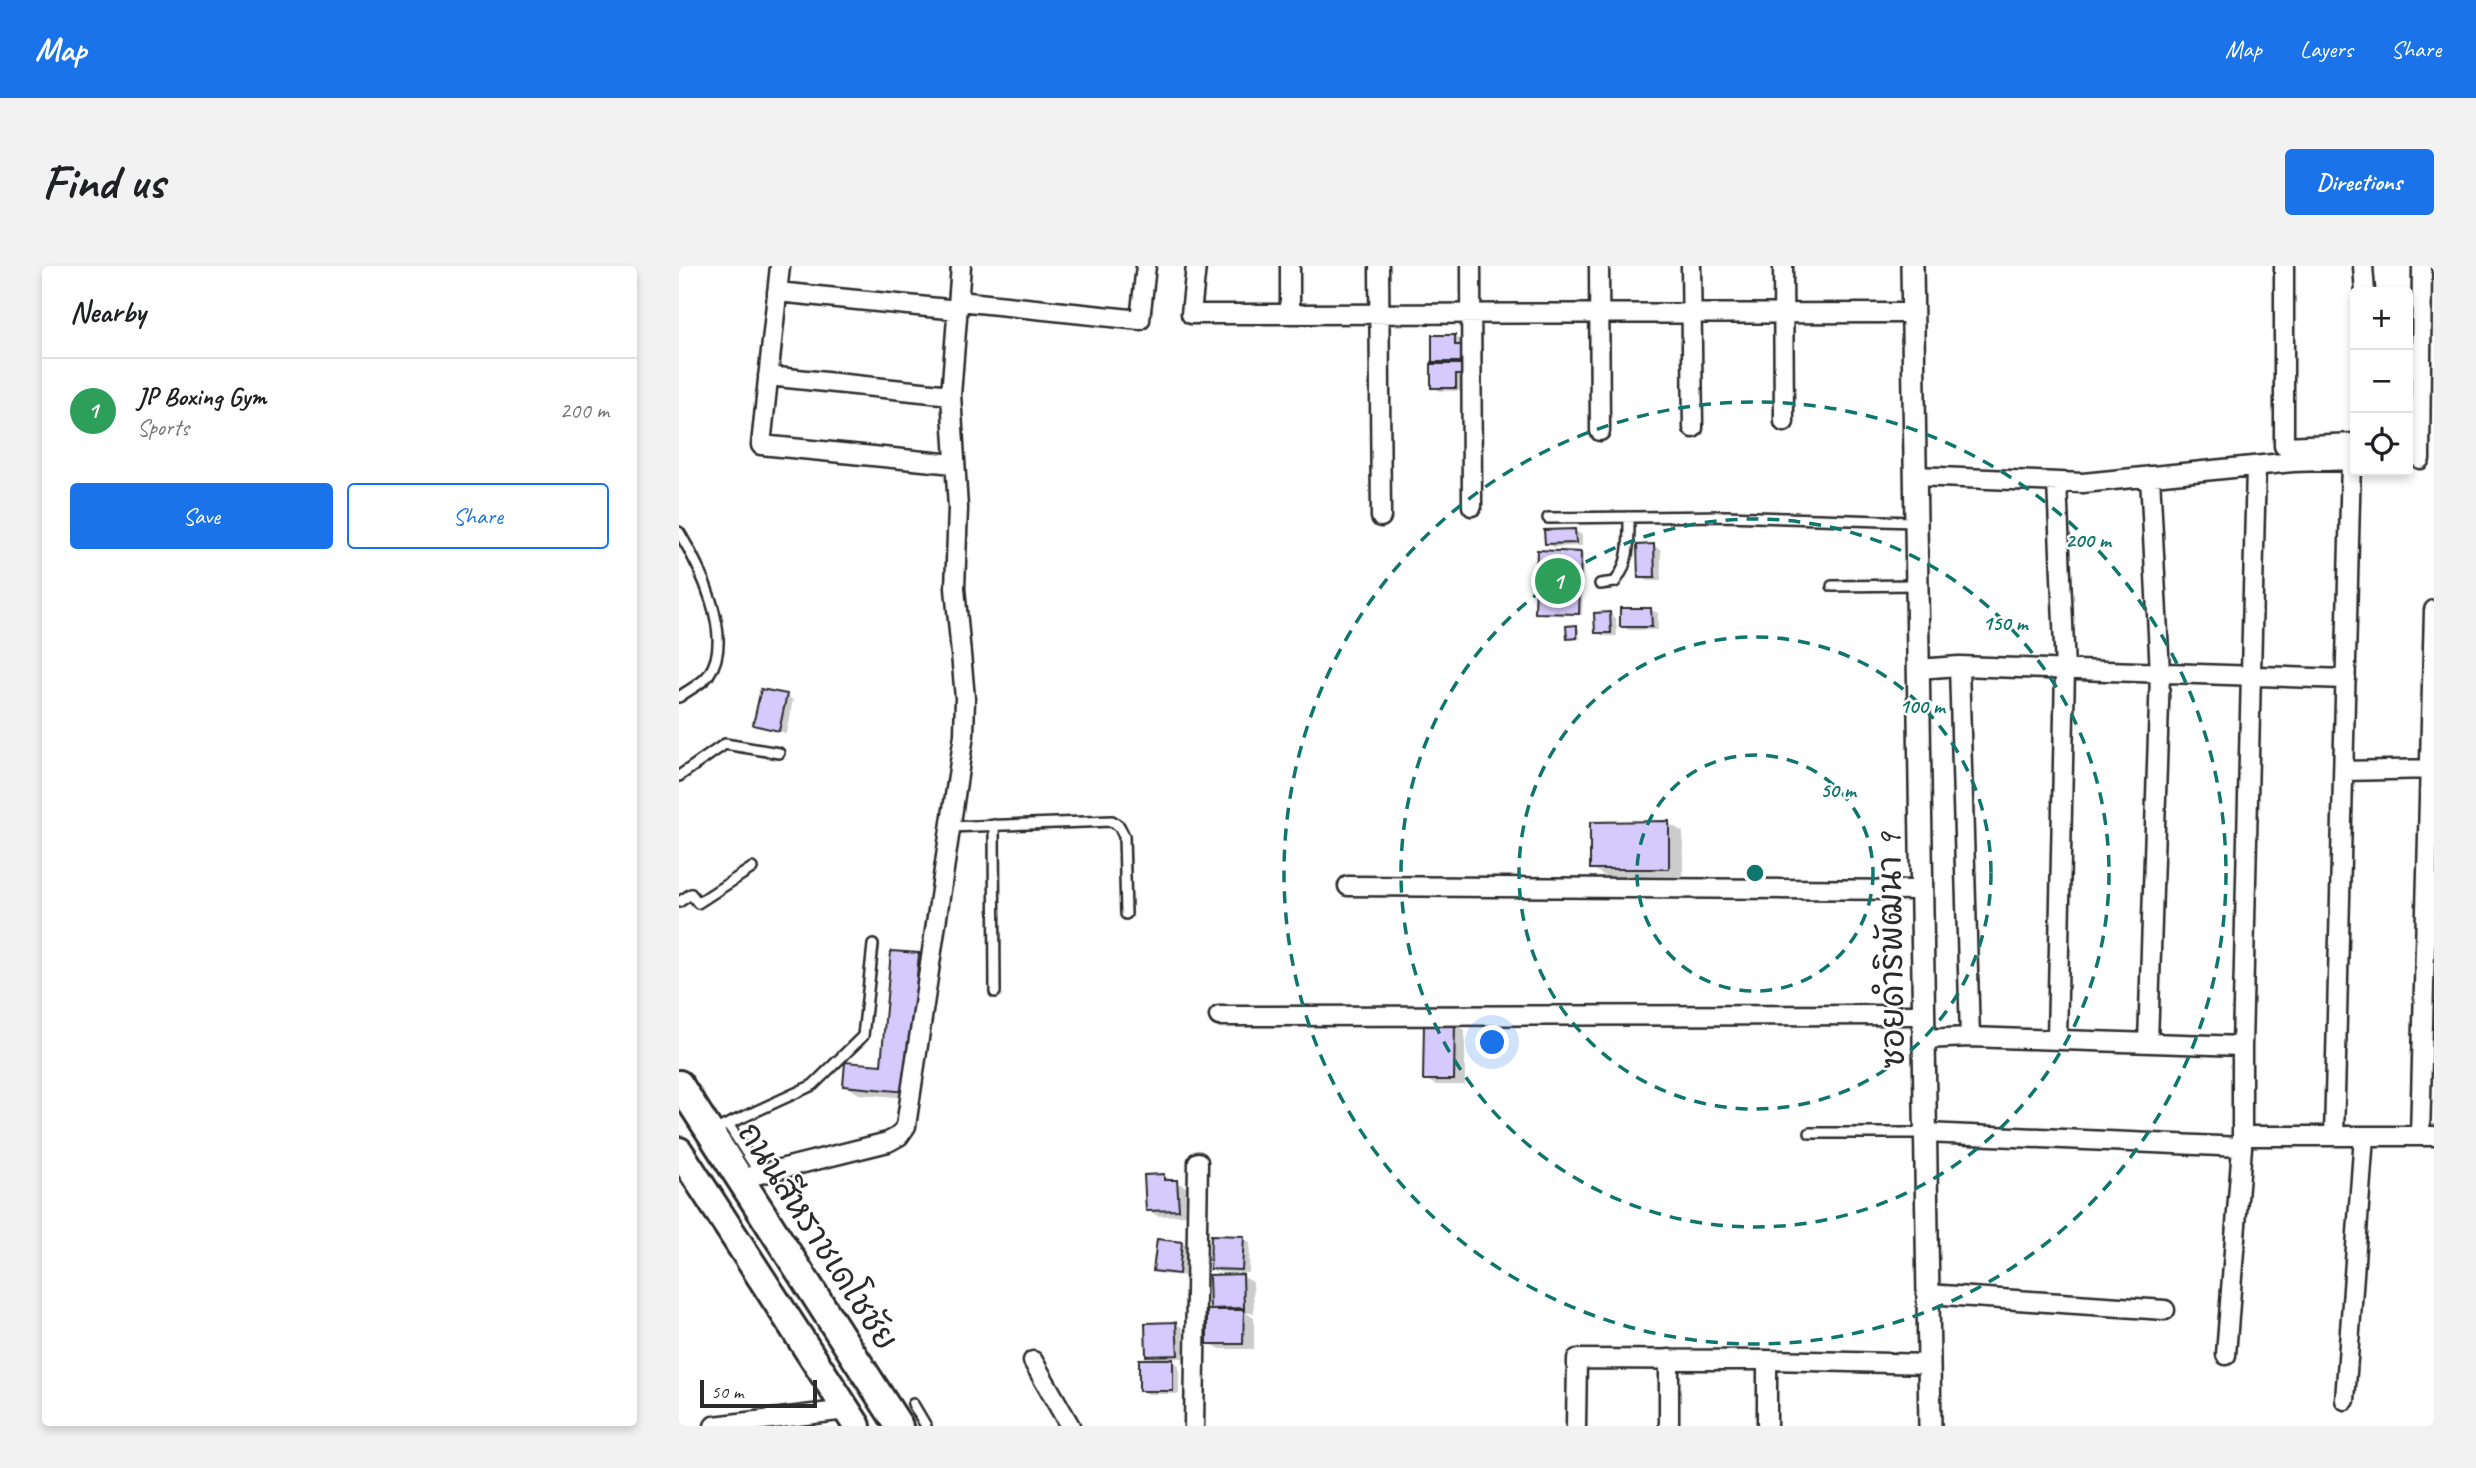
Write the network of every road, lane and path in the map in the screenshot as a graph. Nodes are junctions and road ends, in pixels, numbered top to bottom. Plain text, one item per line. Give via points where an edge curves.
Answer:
1 (780, 266) edge
2 (961, 266) edge
3 (1146, 266) edge
4 (1196, 266) edge
5 (1290, 266) edge
6 (1379, 266) edge
7 (1471, 266) edge
8 (1599, 266) edge
9 (1691, 266) edge
10 (1783, 266) edge
11 (1912, 266) edge
12 (2284, 266) edge
13 (2363, 266) edge
14 (2422, 266) edge
15 (2365, 287) edge
16 (777, 292) junction
17 (958, 305) junction
18 (1782, 313) junction
19 (1913, 313) junction
20 (1290, 314) junction
21 (1380, 314) junction
22 (1472, 314) junction
23 (1598, 314) junction
24 (1691, 314) junction
25 (768, 376) junction
26 (951, 395) junction
27 (1784, 422) dead end
28 (1693, 428) dead end
29 (1600, 431) dead end
30 (2350, 454) edge
31 (2350, 455) edge
32 (2421, 459) edge
33 (954, 464) junction
34 (2256, 466) junction
35 (1915, 476) junction
36 (2151, 476) junction
37 (2353, 476) edge
38 (2057, 482) junction
39 (1472, 506) dead end
40 (1381, 517) dead end
41 (1629, 517) junction
42 (1548, 518) dead end
43 (1916, 522) junction
44 (679, 532) edge
45 (1599, 583) dead end
46 (1917, 584) junction
47 (1832, 586) dead end
48 (2434, 610) edge
49 (1959, 666) junction
50 (1918, 669) junction
51 (2065, 670) junction
52 (2160, 673) junction
53 (2251, 676) junction
54 (2346, 679) junction
55 (679, 697) edge
56 (779, 753) dead end
57 (2432, 769) edge
58 (2344, 771) junction
59 (679, 776) edge
60 (994, 825) junction
61 (949, 827) junction
62 (752, 868) dead end
63 (1347, 886) dead end
64 (1922, 890) junction
65 (679, 902) edge
66 (1126, 914) dead end
67 (873, 945) dead end
68 (995, 992) dead end
69 (1924, 1015) junction
70 (1219, 1016) dead end
71 (1970, 1037) junction
72 (2057, 1039) junction
73 (1924, 1040) junction
74 (2148, 1043) junction
75 (2242, 1046) junction
76 (679, 1084) edge
77 (718, 1128) junction
78 (1810, 1133) dead end
79 (1926, 1133) junction
80 (2335, 1136) junction
81 (2364, 1136) junction
82 (2427, 1136) edge
83 (2242, 1142) junction
84 (679, 1151) edge
85 (1198, 1162) dead end
86 (750, 1177) junction
87 (1928, 1294) junction
88 (2165, 1310) dead end
89 (2226, 1355) dead end
90 (1669, 1359) junction
91 (1767, 1360) junction
92 (1033, 1361) dead end
93 (1929, 1364) junction
94 (2344, 1400) dead end
95 (913, 1404) dead end
96 (852, 1418) edge
97 (714, 1426) edge
98 (899, 1426) edge
99 (926, 1426) edge
100 (1070, 1426) edge
101 (1194, 1426) edge
102 (1576, 1426) edge
103 (1669, 1426) edge
104 (1767, 1426) edge
105 (1930, 1426) edge

1 - 16 street
2 - 17 street
3 - 17 street via 1140,320
4 - 20 street via 1191,314
5 - 20 street
6 - 21 street
7 - 22 street
8 - 23 street
9 - 24 street
10 - 18 street
11 - 19 street, ซอยดำริพัฒนา 9
12 - 30 street via 2284,446
13 - 15 street
14 - 32 street
16 - 17 street
16 - 25 street
17 - 26 street
18 - 19 street
18 - 24 street
18 - 27 street
19 - 35 street, ซอยดำริพัฒนา 9
20 - 21 street
21 - 22 street
21 - 40 street
22 - 23 street
22 - 39 street
23 - 24 street
23 - 29 street
24 - 28 street
25 - 26 street
25 - 33 street via 761,445
26 - 33 street
31 - 34 street
33 - 61 street via 958,508 955,588 965,698 964,735
34 - 36 street
34 - 53 street
35 - 38 street
35 - 43 street, ซอยดำริพัฒนา 9
36 - 38 street
36 - 52 street
37 - 54 street
38 - 51 street
41 - 42 lane
41 - 43 lane
41 - 45 lane via 1625,567 1615,583
43 - 46 street, ซอยดำริพัฒนา 9
44 - 55 lane via 714,608 718,633 709,675
46 - 47 lane
46 - 50 street, ซอยดำริพัฒนา 9
48 - 57 street
49 - 50 street
49 - 51 street
49 - 71 street
50 - 64 street, ซอยดำริพัฒนา 9
51 - 52 street
51 - 72 street
52 - 53 street
52 - 74 street
53 - 54 street
53 - 75 street
54 - 58 street
56 - 59 lane via 725,744
57 - 58 street
57 - 82 street
58 - 80 street
60 - 61 lane
60 - 66 lane via 1112,821 1124,836
60 - 68 lane
61 - 86 street via 906,1126 888,1142
62 - 65 lane via 698,903 691,894
63 - 64 street
64 - 69 street, ซอยดำริพัฒนา 9
67 - 77 lane via 863,1036 813,1085
69 - 70 street
69 - 73 street, ซอยดำริพัฒนา 9
71 - 72 street
71 - 73 street
72 - 74 street
73 - 79 street, ซอยดำริพัฒนา 9
74 - 75 street
75 - 83 street
76 - 77 main road, ถนนสีหราชเดโชชัย
77 - 86 main road, ถนนสีหราชเดโชชัย
78 - 79 lane
79 - 83 street
79 - 87 street, ซอยดำริพัฒนา 9
80 - 81 street
80 - 83 street
81 - 82 street
81 - 94 street
83 - 89 street
84 - 96 main road
85 - 101 street
86 - 98 main road, ถนนสีหราชเดโชชัย
87 - 88 street
87 - 93 street, ซอยดำริพัฒนา 9
90 - 91 street
90 - 102 street via 1577,1359
90 - 103 street
91 - 93 street
91 - 104 street
92 - 100 street
93 - 105 street, ซอยดำริพัฒนา 9
95 - 99 lane
96 - 97 street

